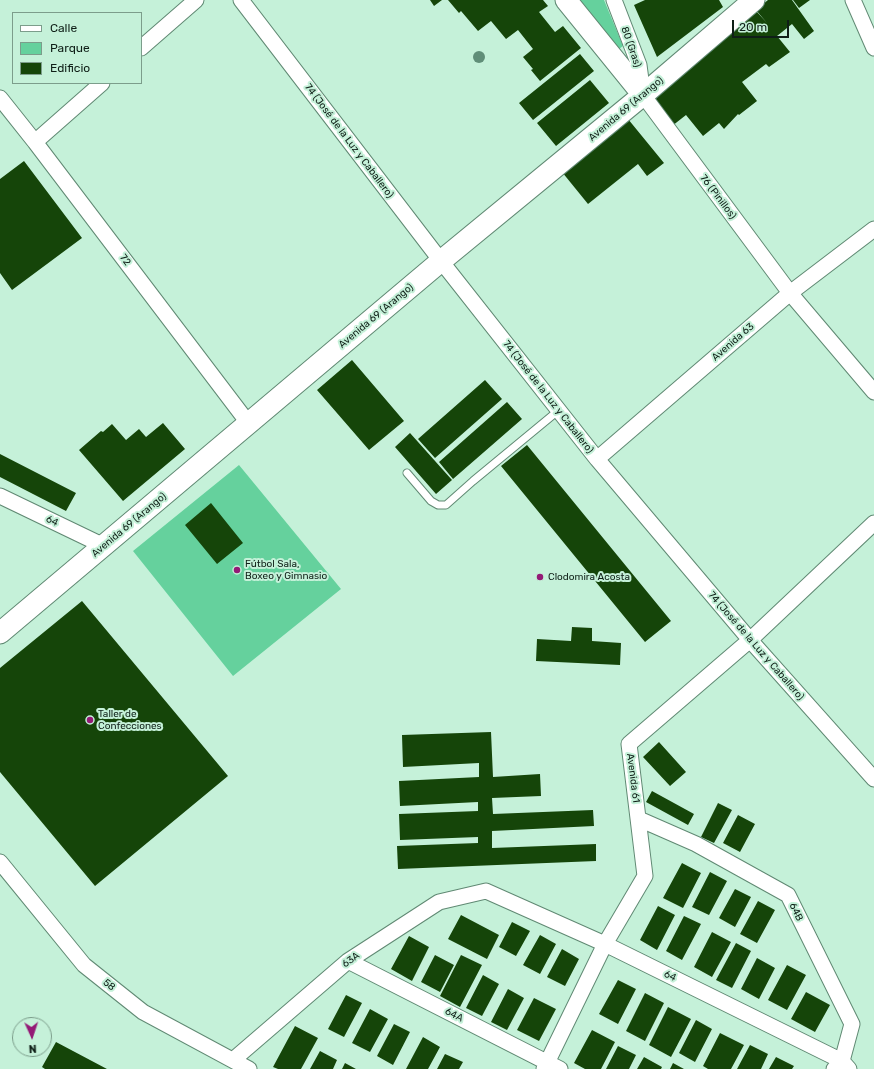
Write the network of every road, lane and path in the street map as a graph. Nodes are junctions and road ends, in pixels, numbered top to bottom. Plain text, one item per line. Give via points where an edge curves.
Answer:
1 (196, 0) edge
2 (241, 0) edge
3 (566, 0) edge
4 (614, 0) edge
5 (754, 0) edge
6 (853, 0) edge
7 (142, 47) edge
8 (874, 48) edge
9 (101, 84) edge
10 (643, 95) junction
11 (0, 98) edge
12 (35, 142) junction
13 (874, 229) edge
14 (441, 261) junction
15 (790, 293) junction
16 (874, 392) edge
17 (559, 410) junction
18 (248, 424) junction
19 (597, 459) junction
20 (408, 473) dead end
21 (0, 496) edge
22 (874, 523) edge
23 (104, 546) junction
24 (0, 633) edge
25 (750, 640) junction
26 (874, 779) edge
27 (639, 818) junction
28 (0, 862) edge
29 (486, 891) joint
30 (605, 944) junction
31 (348, 961) junction
32 (233, 1060) junction
33 (842, 1066) edge
34 (550, 1067) edge
35 (250, 1069) edge

1 - 7 street
2 - 14 street, 74 (José de la Luz y Caballero)
3 - 10 street, 76 (Pinillos)
4 - 10 street, 80 (Gras) via 639,65
5 - 10 street, Avenida 69 (Arango)
6 - 8 street
9 - 12 street
10 - 14 street, Avenida 69 (Arango)
10 - 15 street, 76 (Pinillos)
11 - 12 street, 72
12 - 18 street, 72
13 - 15 street, Avenida 63
14 - 17 street, 74 (José de la Luz y Caballero)
14 - 18 street, Avenida 69 (Arango)
15 - 16 street, 76 (Pinillos)
15 - 19 street, Avenida 63
17 - 19 street, 74 (José de la Luz y Caballero)
17 - 20 lane via 446,505 438,505 431,501
18 - 23 street, Avenida 69 (Arango)
19 - 25 street, 74 (José de la Luz y Caballero)
21 - 23 street, 64
22 - 25 street, Avenida 61
23 - 24 street, Avenida 69 (Arango)
25 - 26 street, 74 (José de la Luz y Caballero)
25 - 27 street, Avenida 61 via 629,744
27 - 30 street, Avenida 61 via 646,876
27 - 33 street, 64B via 696,844 788,895 852,1024
28 - 32 street, 58 via 84,965 143,1012
29 - 30 street, 64
29 - 31 street, 63A via 439,902
30 - 33 street, 64
30 - 34 street, Avenida 61
31 - 32 street, 63A
31 - 34 street, 64A
32 - 35 street, 58

